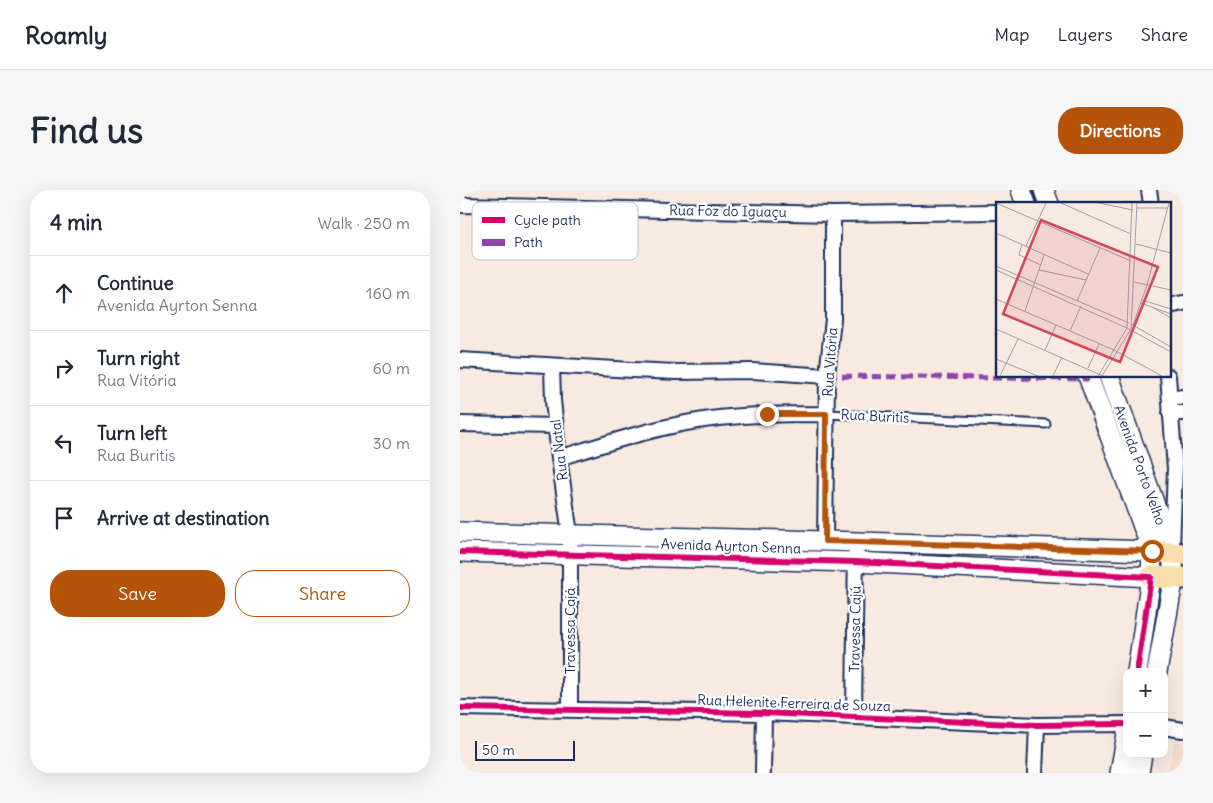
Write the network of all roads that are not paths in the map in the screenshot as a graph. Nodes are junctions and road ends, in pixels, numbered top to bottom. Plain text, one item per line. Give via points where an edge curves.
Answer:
1 (1021, 190) edge
2 (1044, 190) edge
3 (1025, 202) edge
4 (1048, 202) edge
5 (638, 209) edge
6 (996, 212) edge
7 (833, 214) junction
8 (1183, 303) edge
9 (1170, 306) edge
10 (460, 360) edge
11 (552, 366) junction
12 (827, 376) junction
13 (1089, 378) edge
14 (1110, 378) edge
15 (1169, 378) edge
16 (1177, 405) edge
17 (826, 414) junction
18 (460, 424) edge
19 (1046, 424) dead end
20 (556, 426) junction
21 (559, 458) junction
22 (460, 532) edge
23 (570, 534) junction
24 (825, 541) junction
25 (856, 542) junction
26 (460, 552) edge
27 (1169, 552) edge
28 (570, 554) junction
29 (856, 562) junction
30 (1151, 577) junction
31 (1178, 577) edge
32 (1138, 668) edge
33 (1158, 668) edge
34 (460, 708) edge
35 (570, 709) junction
36 (764, 713) junction
37 (854, 717) junction
38 (1123, 724) edge
39 (1037, 725) junction
40 (1168, 728) edge
41 (1183, 730) edge
42 (1123, 756) edge
43 (1141, 758) edge
44 (763, 773) edge
45 (1035, 773) edge
46 (1120, 773) edge
47 (1139, 773) edge

1 - 3 street
2 - 4 street
5 - 7 street, Rua Foz do Iguaçu
6 - 7 street, Rua Foz do Iguaçu
7 - 12 street, Rua Vitória via 833,319
8 - 9 street
10 - 11 street
11 - 12 street
11 - 20 street, Rua Natal
12 - 17 street, Rua Vitória
13 - 27 street, Avenida Porto Velho
14 - 27 street, Avenida Porto Velho
15 - 16 street
16 - 27 street
17 - 19 lane, Rua Buritis
17 - 21 street, Rua Buritis via 717,418 622,438
17 - 24 street, Rua Vitória
18 - 20 street
20 - 21 street, Rua Natal
21 - 23 street, Rua Natal
22 - 23 street, Avenida Ayrton Senna
23 - 24 street, Avenida Ayrton Senna
23 - 28 street, Rua Natal
24 - 25 street, Avenida Ayrton Senna
25 - 27 street, Avenida Ayrton Senna
25 - 29 street, Travessa Cajú
26 - 28 street, Avenida Ayrton Senna
27 - 30 street, Avenida Porto Velho
27 - 31 street, Avenida Porto Velho
28 - 29 street, Avenida Ayrton Senna
28 - 35 street, Travessa Cajá
29 - 30 street, Avenida Ayrton Senna
29 - 37 street, Travessa Cajú
30 - 31 main road, Avenida Ayrton Senna
30 - 32 street, Avenida Porto Velho
31 - 33 street, Avenida Porto Velho
34 - 35 street, Rua Helenite Ferreira de Souza
35 - 36 street, Rua Helenite Ferreira de Souza
36 - 37 street, Rua Helenite Ferreira de Souza
36 - 44 street
37 - 39 street, Rua Helenite Ferreira de Souza
38 - 39 street, Rua Helenite Ferreira de Souza
39 - 45 street
40 - 41 street
42 - 46 street
43 - 47 street

